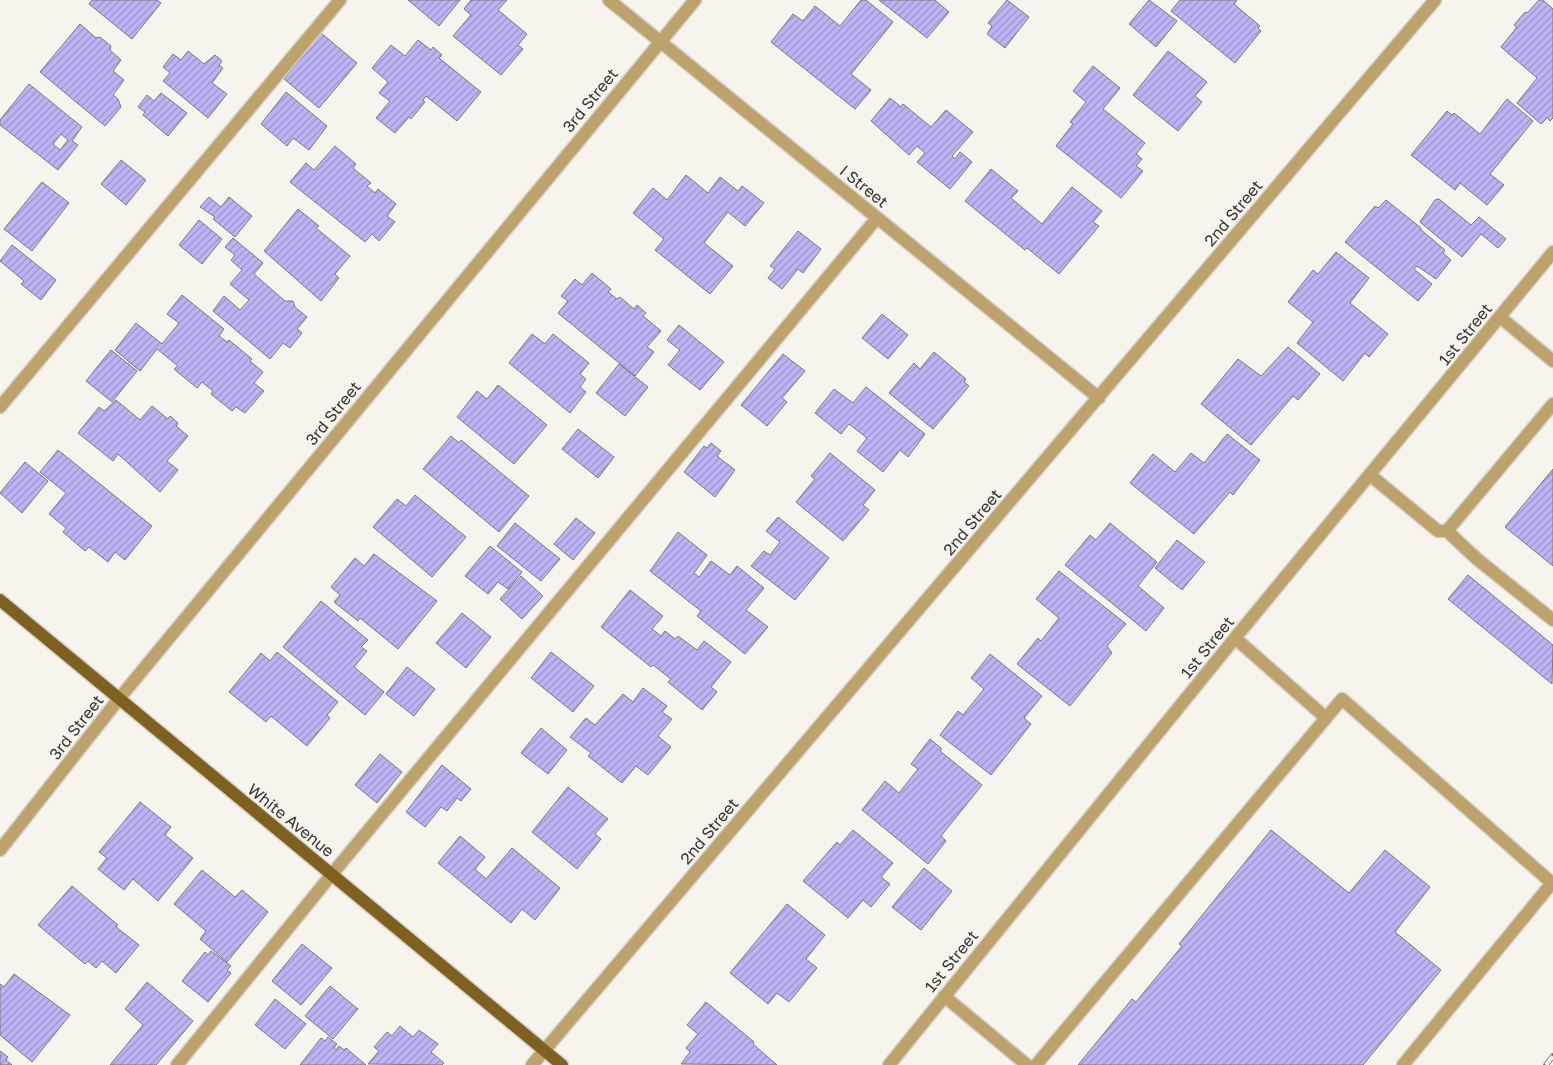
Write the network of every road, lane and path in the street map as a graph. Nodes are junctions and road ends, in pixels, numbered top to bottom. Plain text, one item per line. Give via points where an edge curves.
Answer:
1 (340, 0) edge
2 (609, 0) edge
3 (695, 0) edge
4 (1435, 0) edge
5 (660, 41) junction
6 (877, 218) junction
7 (1553, 252) edge
8 (1500, 316) junction
9 (1553, 362) edge
10 (1099, 398) junction
11 (1553, 404) edge
12 (0, 407) edge
13 (1370, 475) junction
14 (1447, 531) junction
15 (0, 600) edge
16 (1553, 620) edge
17 (1236, 638) junction
18 (118, 700) junction
19 (1326, 718) junction
20 (0, 850) edge
21 (332, 874) junction
22 (944, 996) junction
23 (544, 1051) junction
24 (177, 1065) edge
25 (532, 1065) edge
26 (562, 1065) edge
27 (889, 1065) edge
28 (1027, 1065) edge
29 (1036, 1065) edge
30 (1403, 1065) edge

1 - 12 street
2 - 5 street, I Street
3 - 5 street, 3rd Street
4 - 10 street, 2nd Street
5 - 6 street, I Street
5 - 18 street, 3rd Street
6 - 10 street, I Street
6 - 21 street
7 - 8 street, 1st Street
8 - 9 street
8 - 13 street, 1st Street
10 - 23 street, 2nd Street
11 - 14 street
13 - 14 street via 1438,531
13 - 17 street, 1st Street
14 - 16 street via 1476,559
15 - 18 main road, White Avenue
17 - 19 street
17 - 22 street, 1st Street
18 - 20 street, 3rd Street
18 - 21 main road, White Avenue
19 - 29 street
19 - 30 street via 1342,699 1552,883
21 - 23 main road, White Avenue
21 - 24 street
22 - 27 street, 1st Street
22 - 28 street
23 - 25 street, 2nd Street
23 - 26 main road, White Avenue

